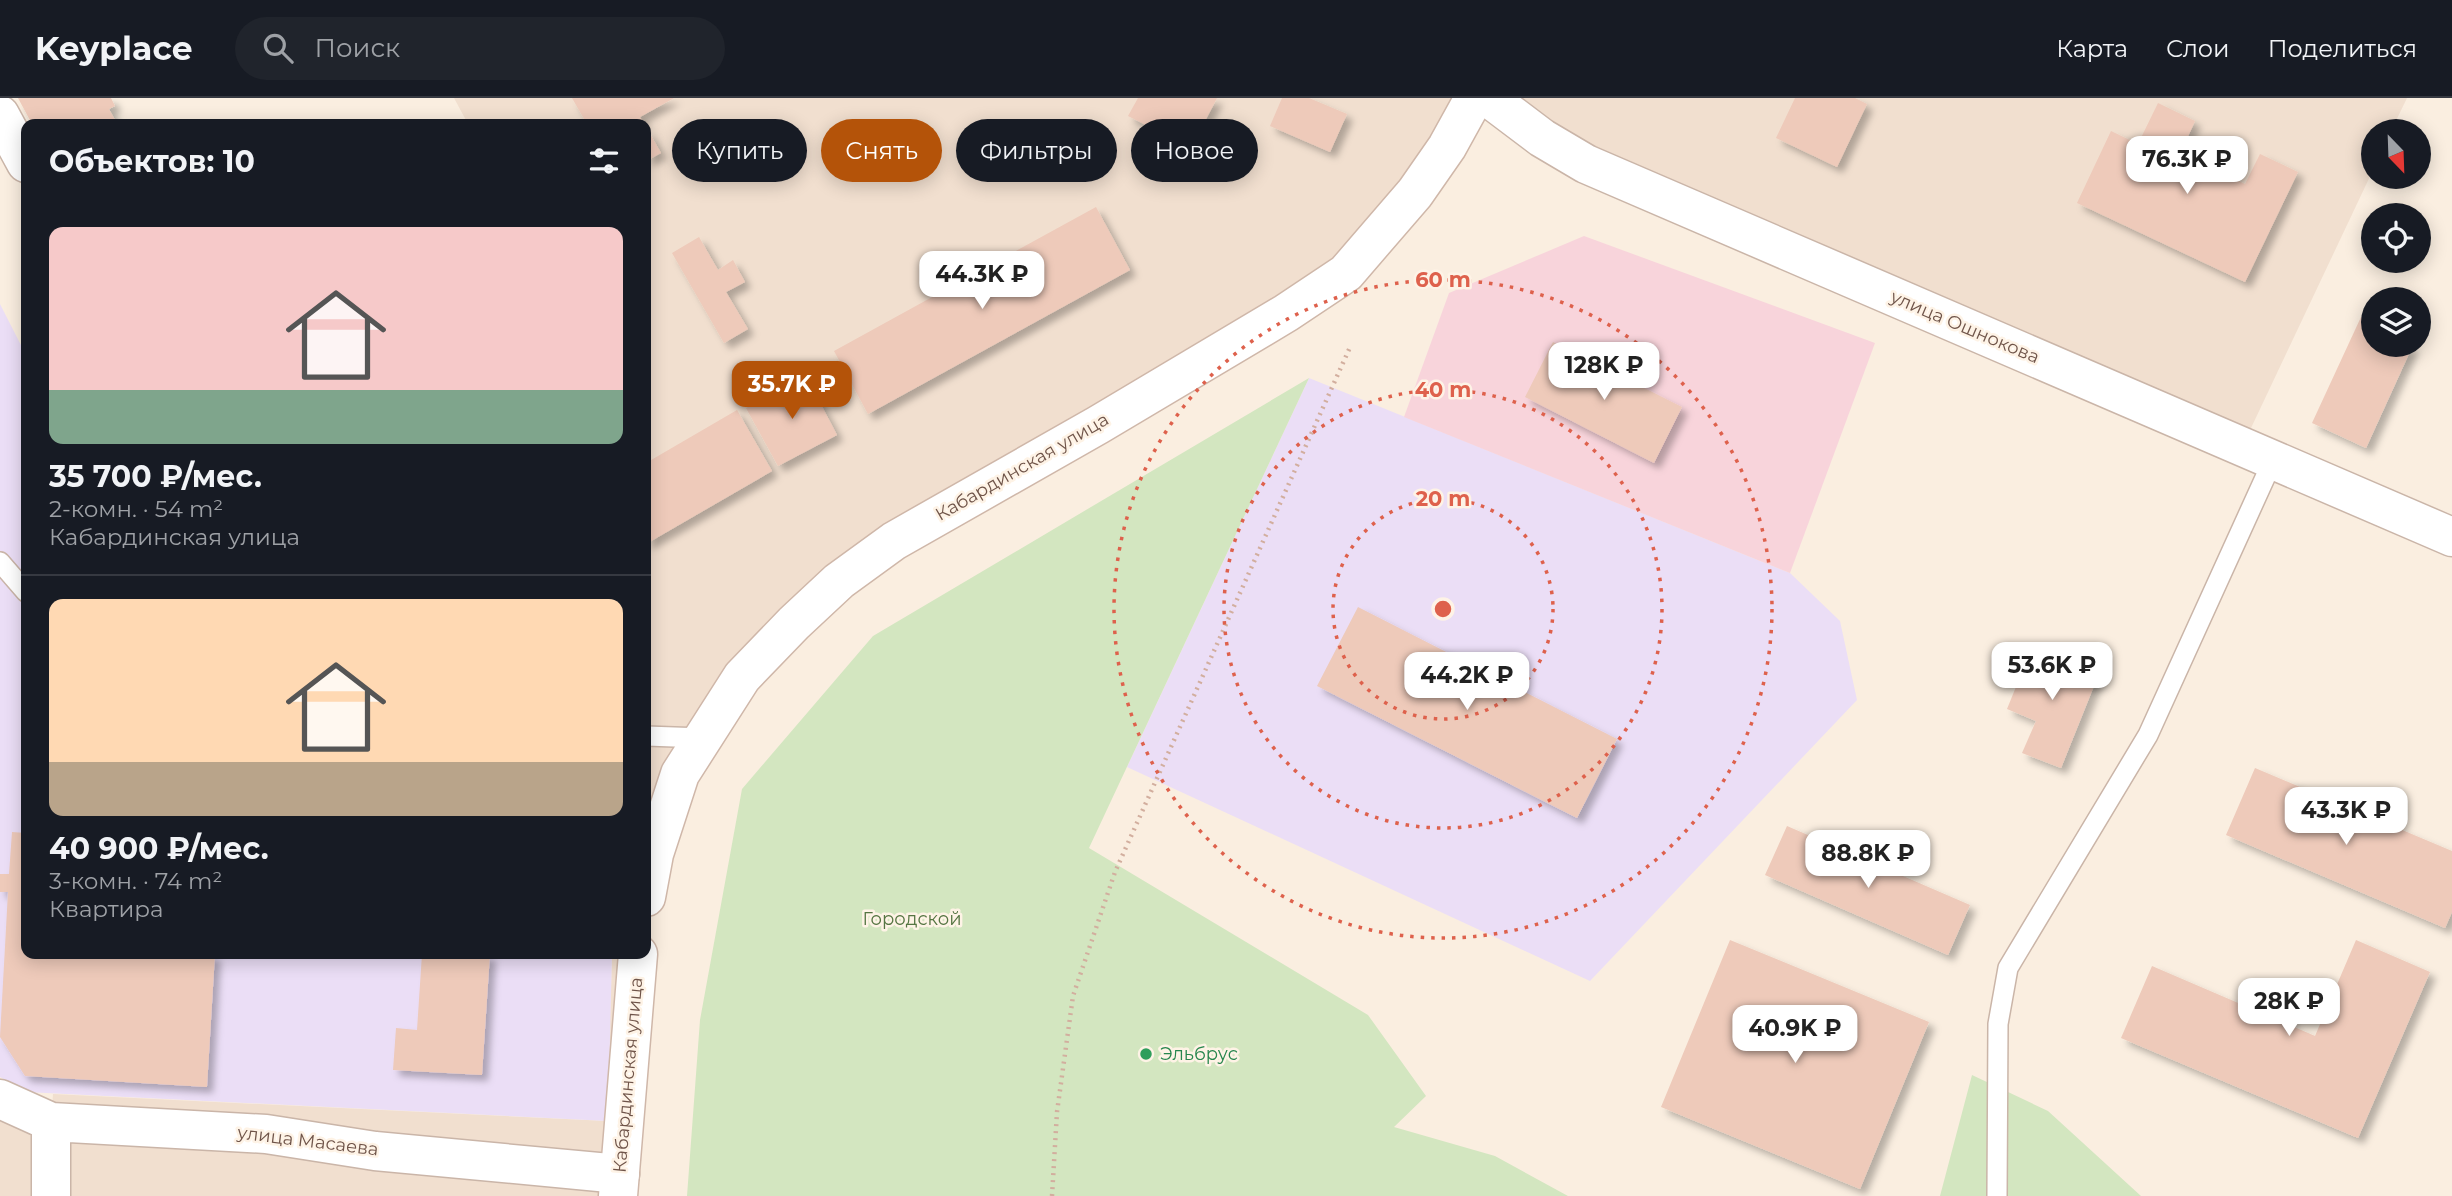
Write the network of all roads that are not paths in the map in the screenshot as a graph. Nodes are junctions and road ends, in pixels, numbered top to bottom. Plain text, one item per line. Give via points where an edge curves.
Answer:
1 (1474, 98) edge
2 (1489, 98) edge
3 (0, 116) edge
4 (21, 154) edge
5 (2274, 458) junction
6 (2452, 537) edge
7 (0, 562) edge
8 (21, 586) edge
9 (651, 736) edge
10 (703, 738) junction
11 (651, 875) edge
12 (638, 959) edge
13 (0, 1099) edge
14 (51, 1122) junction
15 (619, 1185) edge
16 (51, 1196) edge
17 (1997, 1196) edge

1 - 10 street, Кабардинская улица via 1415,193 1346,273 1286,313 894,541 839,581 742,677
2 - 5 street, улица Ошнокова via 1586,164
3 - 4 street
5 - 6 street, улица Ошнокова
5 - 17 lane via 2148,735 2008,968 1998,1024
7 - 8 lane
9 - 10 lane
10 - 11 street, Кабардинская улица via 680,774
12 - 15 street, Кабардинская улица
13 - 14 street, улица Масаева
14 - 15 street, улица Масаева via 241,1132
14 - 16 street

